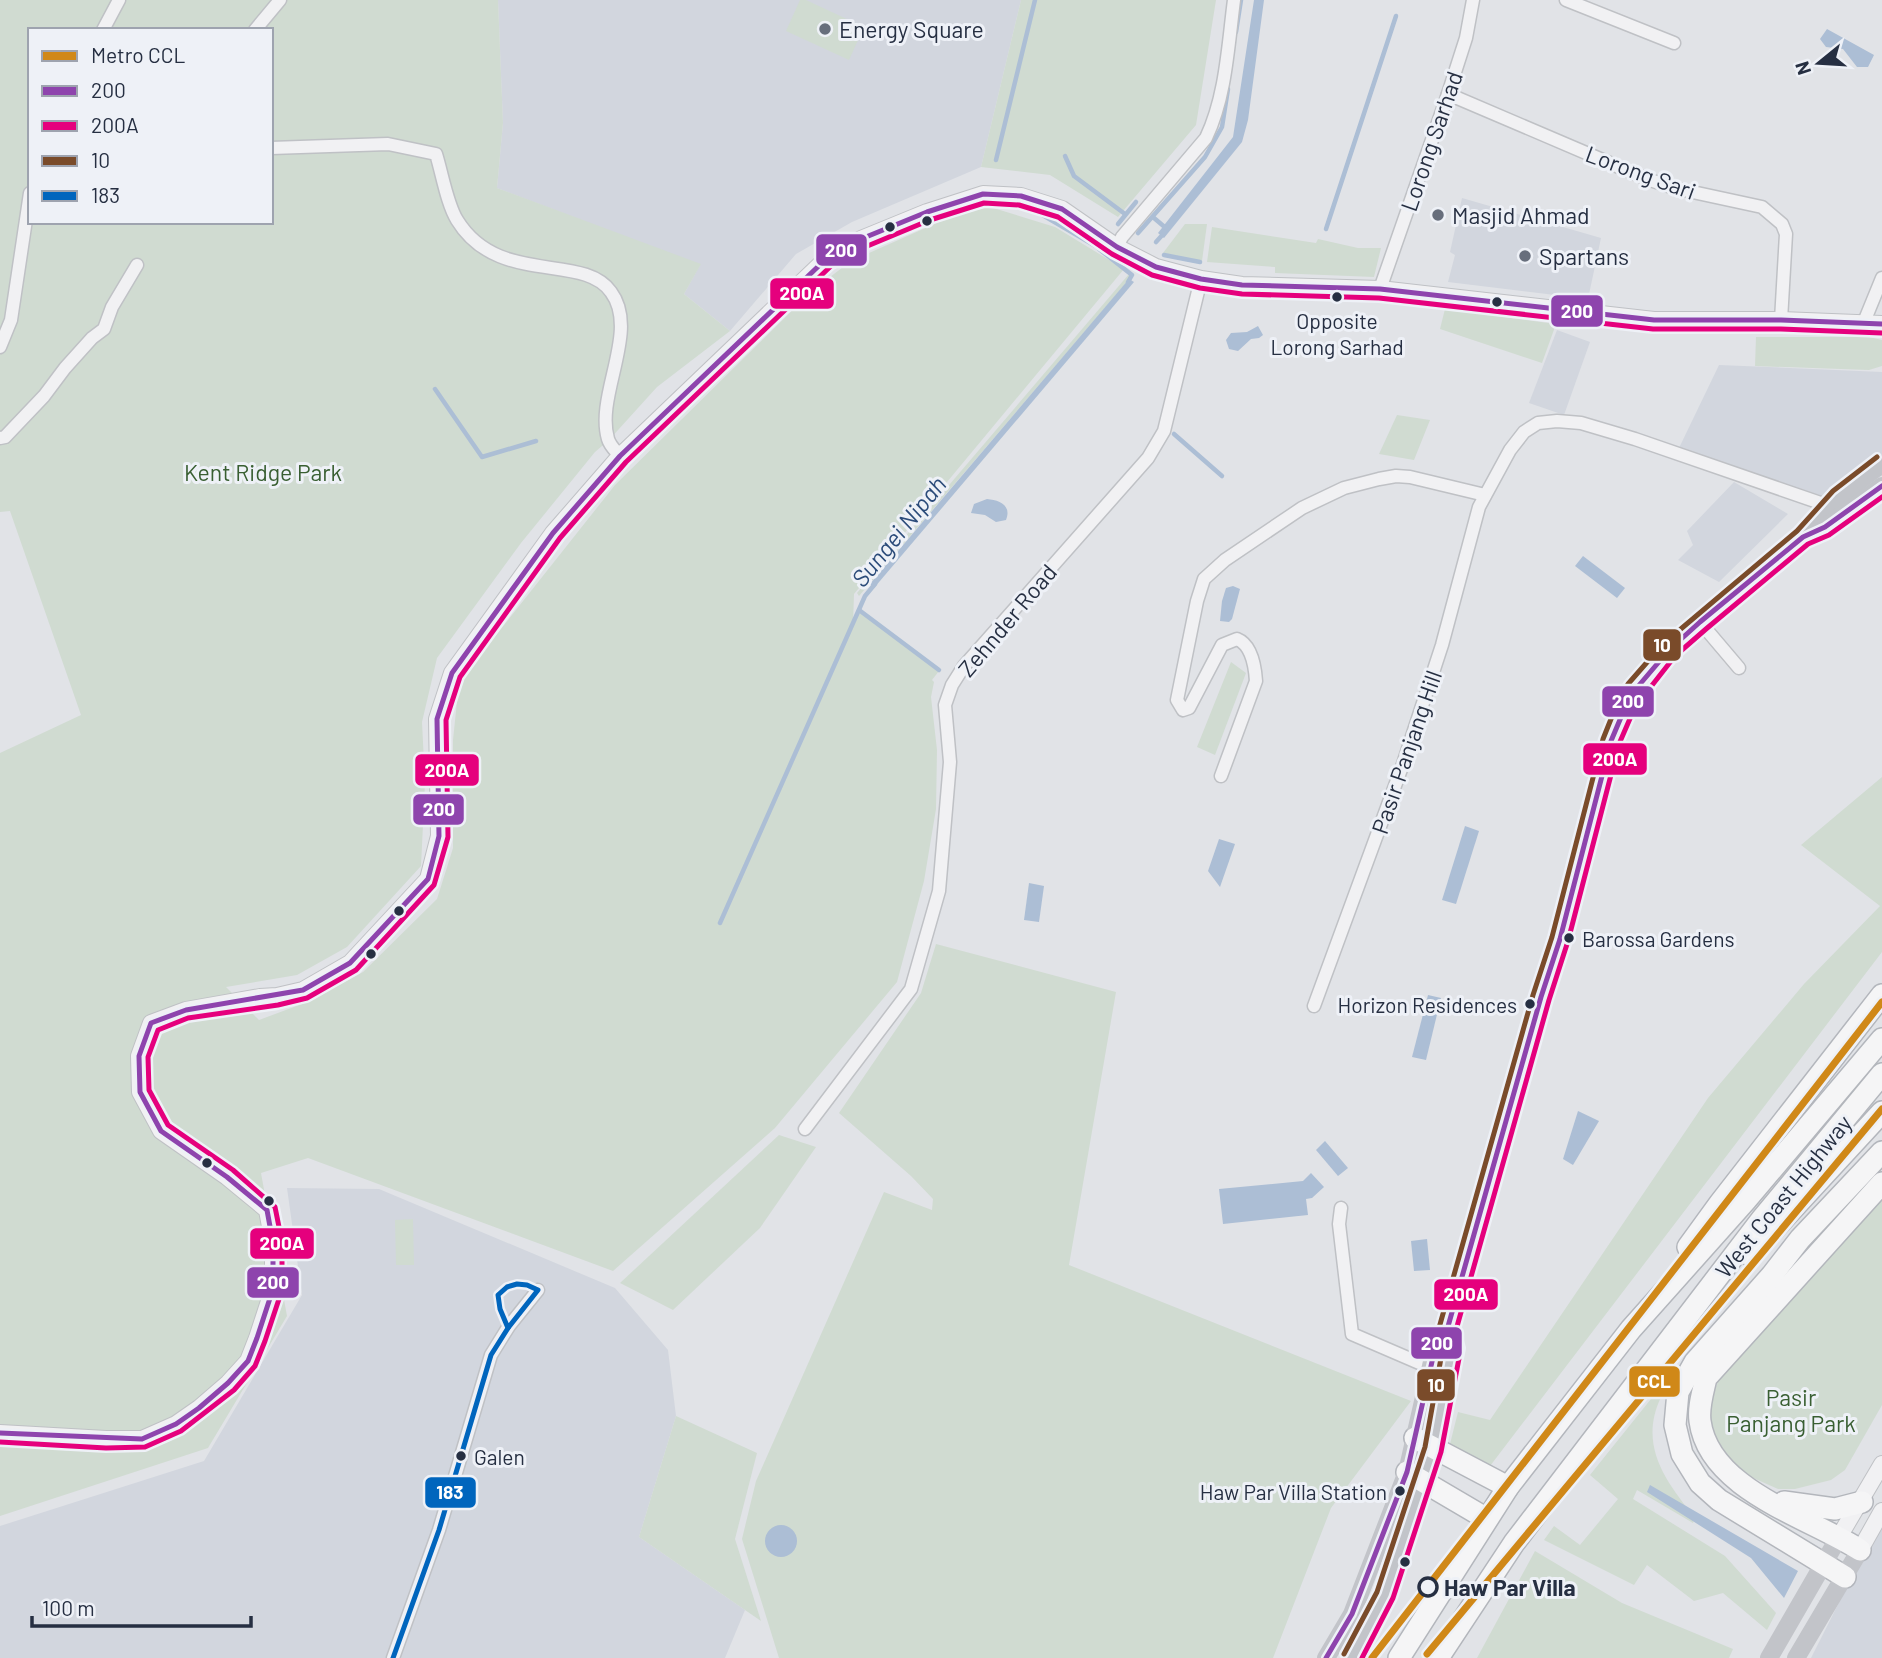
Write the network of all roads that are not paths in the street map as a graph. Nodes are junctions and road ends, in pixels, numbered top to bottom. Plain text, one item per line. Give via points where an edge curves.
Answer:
1 (119, 0) edge
2 (280, 0) edge
3 (1234, 0) edge
4 (1474, 0) edge
5 (1566, 0) edge
6 (104, 28) edge
7 (257, 28) edge
8 (1674, 43) dead end
9 (1448, 94) junction
10 (273, 148) edge
11 (28, 206) edge
12 (1117, 247) junction
13 (137, 265) dead end
14 (1882, 278) edge
15 (1201, 279) junction
16 (1381, 284) junction
17 (1782, 320) junction
18 (1864, 322) junction
19 (1882, 324) edge
20 (0, 347) edge
21 (0, 438) edge
22 (620, 456) junction
23 (1882, 464) edge
24 (1882, 486) edge
25 (1485, 495) junction
26 (1828, 505) junction
27 (1846, 512) junction
28 (1803, 537) junction
29 (1700, 622) junction
30 (1738, 668) dead end
31 (1221, 776) dead end
32 (1882, 995) edge
33 (1314, 1006) dead end
34 (1882, 1039) edge
35 (1882, 1074) edge
36 (1882, 1112) edge
37 (805, 1129) dead end
38 (1882, 1152) edge
39 (1882, 1183) edge
40 (1341, 1208) dead end
41 (1779, 1282) junction
42 (538, 1290) dead end
43 (1631, 1329) junction
44 (1661, 1352) junction
45 (1439, 1371) junction
46 (0, 1433) edge
47 (1424, 1443) junction
48 (1882, 1464) edge
49 (1415, 1476) junction
50 (1508, 1487) junction
51 (1765, 1499) junction
52 (1862, 1502) junction
53 (1882, 1511) edge
54 (1487, 1519) junction
55 (1839, 1537) junction
56 (1860, 1550) junction
57 (1824, 1562) junction
58 (1845, 1577) junction
59 (393, 1658) edge
60 (1326, 1658) edge
61 (1352, 1658) edge
62 (1399, 1658) edge
63 (1438, 1658) edge
64 (1769, 1658) edge
65 (1796, 1658) edge

1 - 6 street
2 - 7 street
3 - 12 street via 1213,124
4 - 9 street, Lorong Sarhad
5 - 8 street
9 - 16 street, Lorong Sarhad
9 - 17 street, Lorong Sari via 1647,179 1762,207 1782,224 1786,234
10 - 22 street via 388,144 436,154 455,218 472,241 513,262 598,280 611,291 621,318 621,334 607,436
11 - 20 street via 11,320
12 - 15 street via 1156,267
12 - 22 street via 1062,209 1021,196 983,194 861,239 827,258
13 - 21 street via 104,328
14 - 18 street
15 - 16 street via 1242,285
15 - 37 street, Zehnder Road via 1164,431 1153,449 952,685 945,705 950,762 939,891 911,989
16 - 17 street via 1654,320
17 - 18 street
18 - 19 street
22 - 46 street via 553,533 452,673 437,719 439,836 429,879 350,963 303,989 186,1010 151,1023 139,1056 140,1092 161,1131 267,1210 274,1289 248,1361 199,1408 142,1439
23 - 26 main road
24 - 27 main road
25 - 26 street, Pasir Panjang Hill via 1524,432 1538,423 1557,421 1581,423 1634,439
25 - 31 street via 1396,476 1344,488 1302,508 1204,579 1183,667 1177,700 1180,708 1189,708 1222,645 1230,640 1246,644 1255,668 1256,681
25 - 33 street, Pasir Panjang Hill via 1403,764
26 - 27 street, Pasir Panjang Hill
26 - 28 main road
27 - 28 main road
28 - 29 main road
29 - 30 street
29 - 45 main road via 1634,690 1611,741 1560,939 1447,1331 1452,1347
32 - 43 highway via 1720,1203
34 - 43 highway, West Coast Highway
35 - 44 highway, West Coast Highway via 1762,1219
36 - 44 highway
38 - 41 highway via 1800,1239
39 - 41 highway
40 - 45 street via 1352,1334
41 - 51 highway via 1706,1378 1701,1398 1700,1421 1706,1443 1721,1466
41 - 57 highway via 1695,1362 1678,1392 1675,1425 1682,1454 1700,1483 1719,1500
42 - 59 street via 491,1355 434,1544
43 - 50 highway, West Coast Highway
44 - 63 highway, West Coast Highway via 1514,1544
45 - 47 main road
47 - 49 main road
47 - 50 highway
48 - 52 street
49 - 54 highway
49 - 60 main road via 1352,1614
49 - 61 main road via 1385,1595
50 - 54 highway, West Coast Highway
51 - 52 highway via 1835,1509
51 - 55 highway
52 - 55 street
53 - 56 street
54 - 62 highway, West Coast Highway
55 - 56 highway
55 - 57 main road
56 - 58 main road
57 - 58 highway
57 - 64 main road
58 - 65 main road

